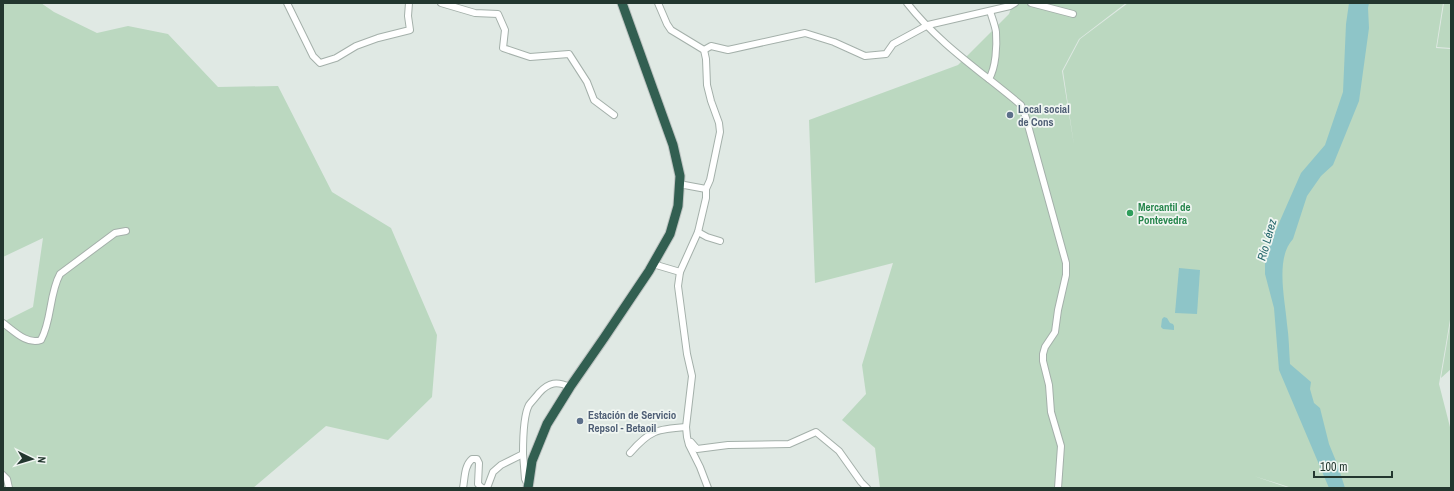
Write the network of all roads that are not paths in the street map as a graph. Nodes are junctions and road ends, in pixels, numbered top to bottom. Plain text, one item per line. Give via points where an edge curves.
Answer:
1 (287, 3) edge
2 (409, 3) edge
3 (441, 3) edge
4 (622, 3) edge
5 (658, 3) edge
6 (907, 3) edge
7 (1015, 3) edge
8 (1031, 3) edge
9 (990, 11) junction
10 (1073, 14) dead end
11 (928, 26) junction
12 (704, 50) junction
13 (989, 79) junction
14 (614, 115) dead end
15 (680, 184) junction
16 (706, 189) junction
17 (126, 231) dead end
18 (698, 232) junction
19 (720, 241) dead end
20 (653, 264) junction
21 (680, 272) junction
22 (3, 323) edge
23 (570, 387) junction
24 (686, 427) junction
25 (687, 437) junction
26 (630, 453) dead end
27 (523, 454) junction
28 (3, 475) edge
29 (528, 487) edge
30 (9, 488) edge
31 (464, 488) edge
32 (482, 488) edge
33 (485, 488) edge
34 (708, 488) edge
35 (867, 488) edge
36 (1058, 488) edge

1 - 2 street via 313,56 320,63 336,58 356,46 410,30
3 - 14 street via 475,13 498,14 505,30 504,48 530,58 569,54 587,82 594,100
4 - 15 highway via 672,145
5 - 12 street via 671,30
6 - 11 street
7 - 9 street
8 - 10 street
9 - 11 street
9 - 13 street via 996,32 995,62
11 - 12 street via 893,44 886,54 865,56 805,33 728,50 711,46
11 - 13 street
12 - 16 street via 707,85 720,132
13 - 36 street via 1021,105 1066,263 1055,332 1043,354 1051,412 1061,446
15 - 16 street
15 - 20 highway via 678,206 670,234
16 - 18 street
17 - 22 street via 115,233 60,274 46,332 41,340 36,342 24,339
18 - 19 street
18 - 21 street
20 - 21 street
20 - 23 highway
21 - 24 street via 678,286 692,376
23 - 27 street via 553,383 543,389 528,406
23 - 29 highway via 547,424 532,461
24 - 25 street
24 - 26 street via 652,432
25 - 34 street
25 - 35 street via 695,448 700,449 728,445 789,444 816,432 839,451
27 - 29 street
27 - 33 street via 493,472
28 - 30 street
31 - 32 street via 468,462 472,458 477,459 479,463 478,484

